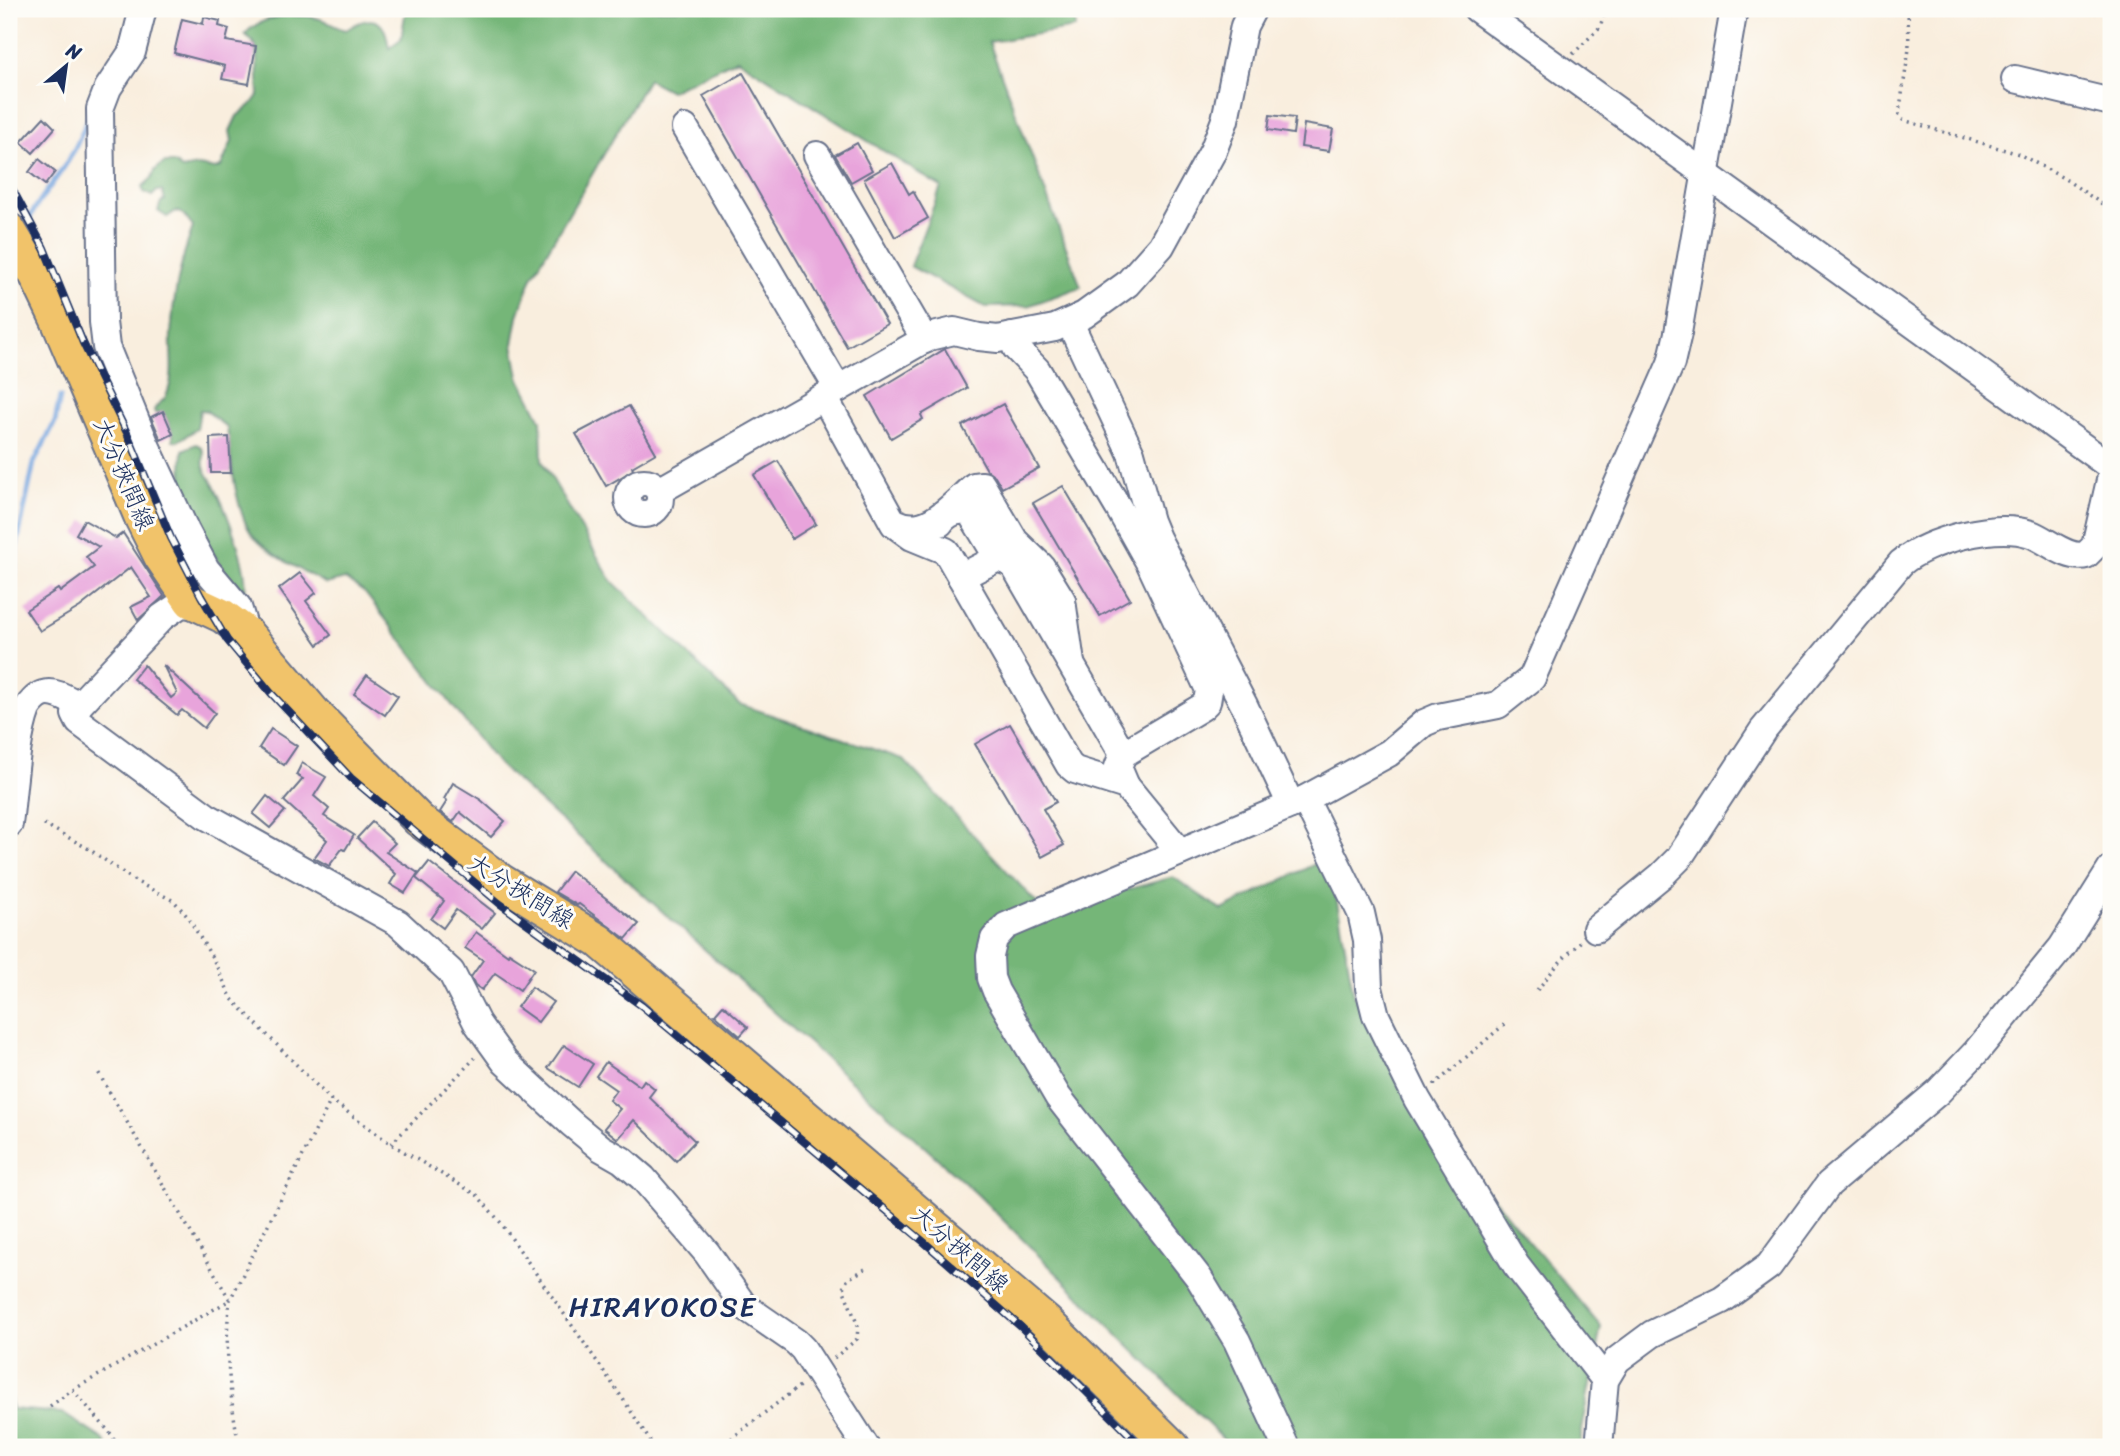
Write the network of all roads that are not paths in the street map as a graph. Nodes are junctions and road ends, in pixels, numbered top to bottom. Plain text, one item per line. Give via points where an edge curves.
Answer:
1 (143, 9) edge
2 (1252, 9) edge
3 (1477, 9) edge
4 (1734, 9) edge
5 (2015, 79) dead end
6 (2111, 102) edge
7 (685, 128) dead end
8 (817, 155) dead end
9 (1706, 174) junction
10 (9, 230) edge
11 (1070, 323) junction
12 (1012, 336) junction
13 (925, 340) junction
14 (831, 393) junction
15 (2111, 467) edge
16 (2111, 476) edge
17 (659, 491) dead end
18 (891, 519) junction
19 (946, 551) junction
20 (998, 558) junction
21 (961, 577) junction
22 (196, 605) junction
23 (246, 633) junction
24 (1071, 663) junction
25 (79, 705) junction
26 (1123, 754) junction
27 (1126, 786) junction
28 (1298, 802) junction
29 (9, 824) edge
30 (1180, 852) junction
31 (2111, 869) edge
32 (1596, 929) road end
33 (1605, 1380) junction
34 (866, 1447) edge
35 (1173, 1447) edge
36 (1286, 1447) edge
37 (1599, 1447) edge

1 - 23 street via 132,52 108,88 100,110 104,335 121,388 186,531 206,569 238,607
2 - 11 street via 1244,26 1220,134 1161,246 1127,284
3 - 9 street
4 - 9 street
5 - 6 street
7 - 14 street
8 - 13 street
9 - 15 street
9 - 28 street via 1671,363 1532,678 1498,705 1424,723 1388,753
10 - 22 main road, 大分挾間線 via 58,321 150,536 182,591
11 - 12 street
11 - 28 street via 1131,453 1157,538
12 - 13 street via 991,339 947,331
12 - 26 street via 1016,348 1037,370 1150,564 1209,690 1202,707
13 - 14 street
14 - 17 street
14 - 18 street
16 - 32 street via 2095,546 2086,555 2075,555 2032,534 1996,530 1965,534 1901,564 1763,730 1679,858
18 - 19 street via 900,530
18 - 24 street via 910,528 923,527 974,486 982,485 1016,541 1041,566 1062,600
19 - 20 street via 938,537 940,523 950,513 964,510 974,516
19 - 21 street
20 - 21 street
20 - 24 street via 1013,564
21 - 27 street via 1069,765
22 - 23 main road, 大分挾間線 via 223,616
22 - 25 street via 181,604 162,617
23 - 35 main road, 大分挾間線 via 314,713 419,820 501,881 598,941 1045,1321
24 - 26 street
25 - 29 street via 47,693 30,704
25 - 34 street via 75,713 79,722 206,816 398,923 451,972 477,1023 505,1062 572,1124 643,1178 707,1253 744,1306 803,1349
26 - 27 street via 1118,767
27 - 30 street
28 - 30 street
28 - 33 street via 1361,913 1376,1016 1417,1099 1516,1265
30 - 36 street via 1006,926 994,939 989,969 1058,1097 1199,1278 1237,1341
31 - 33 street via 2062,947 1976,1052 1938,1091 1829,1184 1769,1266 1722,1300 1652,1335 1617,1360
33 - 37 street

